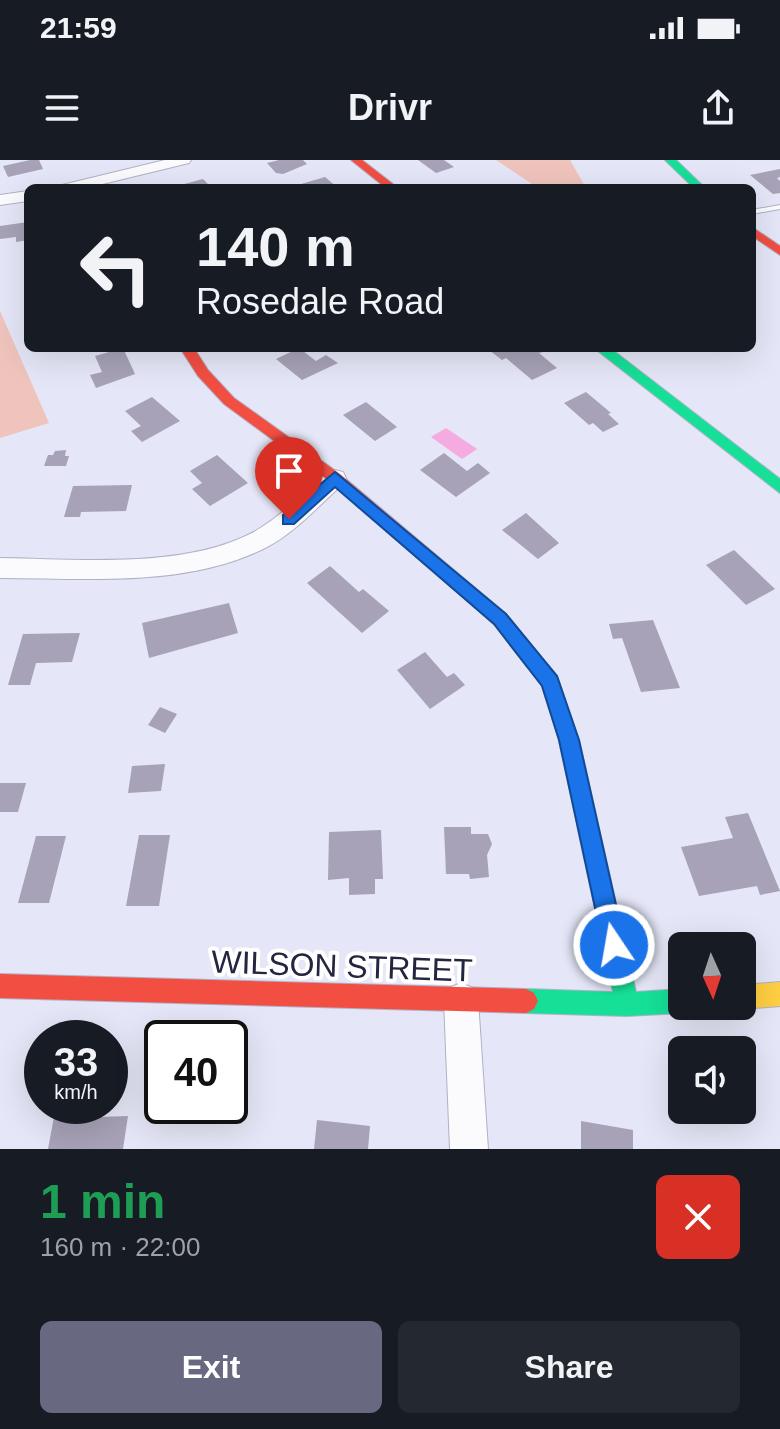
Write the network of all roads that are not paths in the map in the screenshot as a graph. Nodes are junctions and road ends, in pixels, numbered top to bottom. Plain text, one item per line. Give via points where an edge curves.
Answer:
1 (184, 160) edge
2 (356, 160) edge
3 (670, 160) edge
4 (94, 184) edge
5 (388, 184) edge
6 (696, 184) edge
7 (24, 197) edge
8 (0, 200) edge
9 (780, 207) edge
10 (756, 211) edge
11 (756, 233) edge
12 (780, 252) edge
13 (190, 352) edge
14 (606, 352) edge
15 (335, 478) junction
16 (780, 487) edge
17 (0, 568) edge
18 (0, 986) edge
19 (780, 994) edge
20 (756, 996) edge
21 (461, 1000) junction
22 (668, 1002) edge
23 (627, 1004) junction
24 (469, 1149) edge

1 - 4 street
2 - 5 street
3 - 6 street
7 - 8 street
9 - 10 lane
11 - 12 street
13 - 15 street via 229,401
14 - 16 street
15 - 17 street via 258,540 221,554 147,565
15 - 23 street via 500,619 550,682 569,740
18 - 21 street, WILSON STREET
19 - 20 street
21 - 23 street, WILSON STREET
21 - 24 street
22 - 23 street, WILSON STREET

